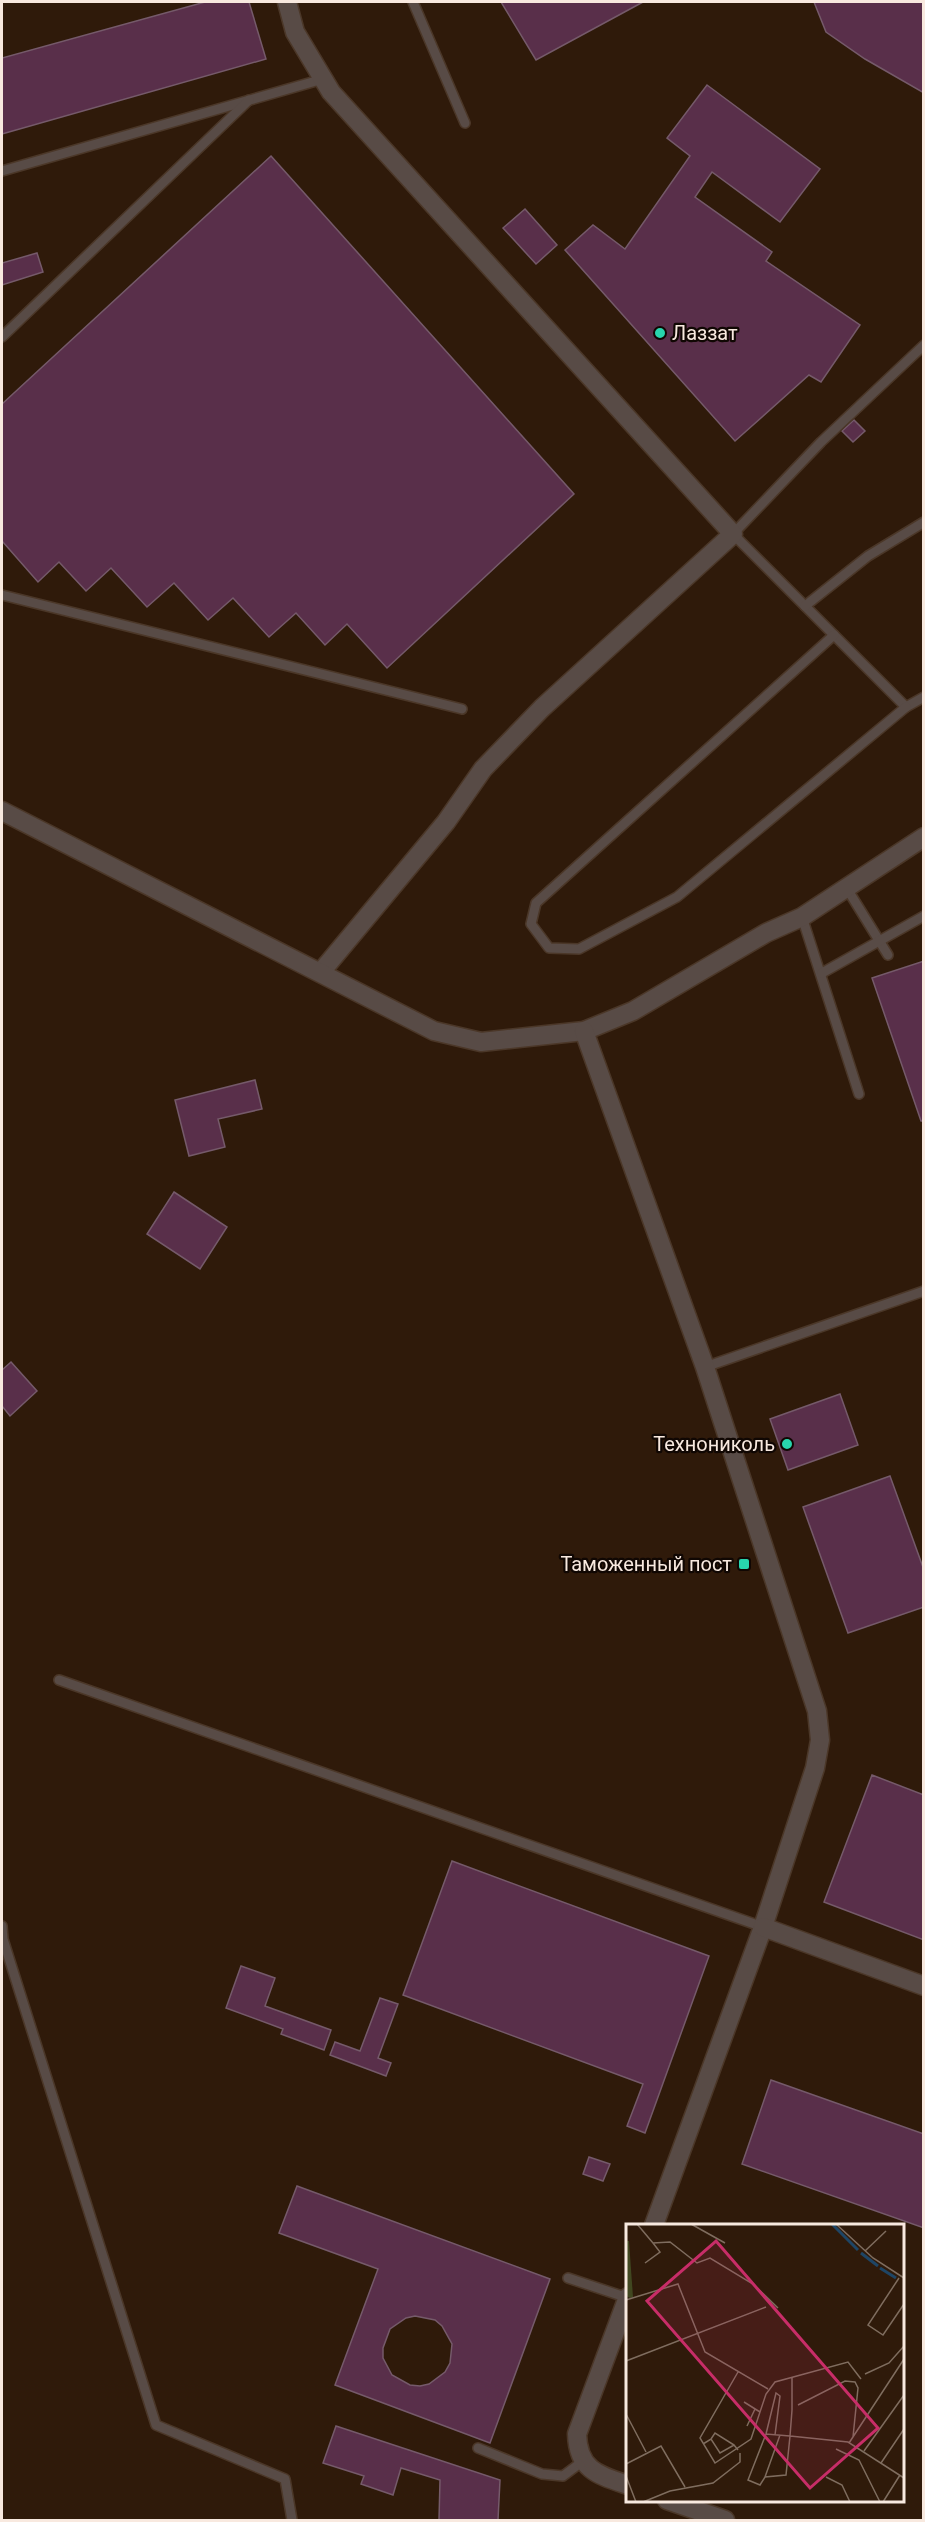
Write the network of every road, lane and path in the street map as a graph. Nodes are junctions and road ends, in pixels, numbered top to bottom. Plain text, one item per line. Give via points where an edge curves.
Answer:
1 (287, 2) edge
2 (413, 2) edge
3 (323, 79) junction
4 (249, 100) junction
5 (465, 123) dead end
6 (2, 171) edge
7 (2, 337) edge
8 (924, 345) edge
9 (924, 522) edge
10 (733, 534) junction
11 (2, 595) edge
12 (804, 606) junction
13 (834, 635) junction
14 (924, 697) edge
15 (906, 707) junction
16 (462, 709) dead end
17 (2, 811) edge
18 (924, 837) edge
19 (846, 887) junction
20 (924, 916) edge
21 (802, 917) junction
22 (879, 941) junction
23 (888, 955) dead end
24 (321, 972) junction
25 (822, 973) junction
26 (584, 1031) junction
27 (859, 1094) dead end
28 (924, 1292) edge
29 (705, 1367) junction
30 (59, 1680) dead end
31 (2, 1926) edge
32 (763, 1927) junction
33 (924, 1986) edge
34 (654, 2224) edge
35 (568, 2278) dead end
36 (626, 2297) edge
37 (626, 2303) edge
38 (478, 2448) dead end
39 (583, 2462) junction
40 (626, 2484) edge
41 (673, 2501) edge
42 (292, 2520) edge
43 (725, 2520) edge

1 - 3 street via 295,32
2 - 5 lane
3 - 4 lane
3 - 10 street
4 - 6 lane
4 - 7 lane
8 - 10 lane via 821,442
9 - 12 lane via 868,556
10 - 12 lane
10 - 24 street via 542,708 483,769 446,822
11 - 16 lane
12 - 13 lane
13 - 15 lane
13 - 15 lane via 536,903 531,924 549,948 579,949 677,897
14 - 15 lane
17 - 24 street
18 - 19 street
19 - 21 street
19 - 22 lane
20 - 22 lane
21 - 25 lane
21 - 26 street via 766,933 633,1011
22 - 23 lane
22 - 25 lane
24 - 26 street via 434,1031 482,1042
25 - 27 lane
26 - 29 street
28 - 29 lane
29 - 32 street via 817,1711 820,1740 815,1768
30 - 32 lane
31 - 42 lane via 156,2425 285,2479
32 - 33 street
32 - 34 street
35 - 36 lane
37 - 39 street via 577,2434 577,2449
38 - 39 lane via 542,2474 563,2476
39 - 40 street via 593,2471
41 - 43 street

